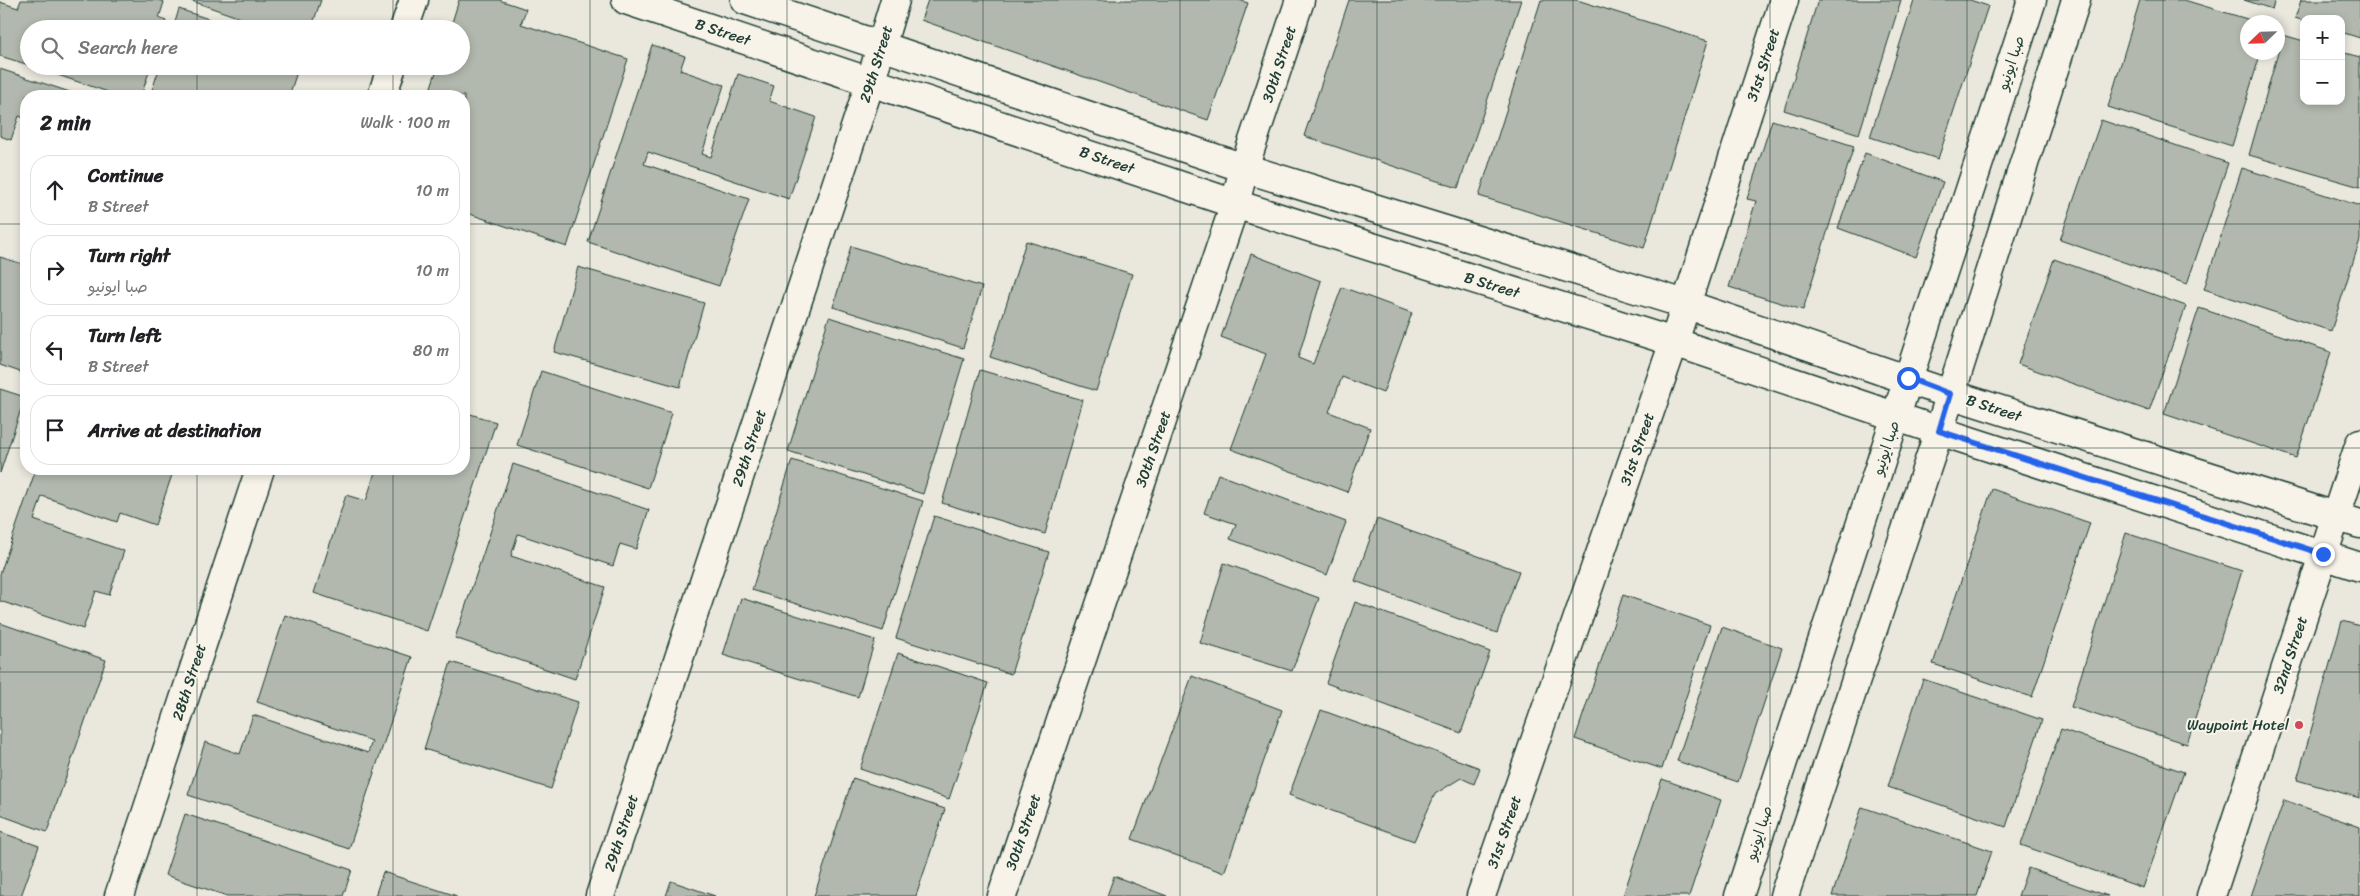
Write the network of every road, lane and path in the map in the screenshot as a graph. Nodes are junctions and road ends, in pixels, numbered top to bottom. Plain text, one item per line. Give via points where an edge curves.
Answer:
1 (414, 0) edge
2 (626, 0) edge
3 (745, 0) edge
4 (895, 0) edge
5 (1300, 0) edge
6 (1784, 0) edge
7 (2032, 0) edge
8 (2076, 0) edge
9 (407, 20) edge
10 (881, 45) junction
11 (389, 75) edge
12 (871, 80) junction
13 (384, 90) edge
14 (1244, 168) junction
15 (1235, 204) junction
16 (1685, 304) junction
17 (1674, 342) junction
18 (1908, 378) junction
19 (1950, 394) junction
20 (1897, 416) junction
21 (1939, 431) junction
22 (2360, 442) edge
23 (258, 475) edge
24 (2348, 520) edge
25 (2323, 554) junction
26 (2360, 567) edge
27 (119, 896) edge
28 (600, 896) edge
29 (1002, 896) edge
30 (1481, 896) edge
31 (1739, 896) edge
32 (1784, 896) edge
33 (2211, 896) edge

1 - 9 street
2 - 12 street, B Street
3 - 10 street, B Street
4 - 10 street, 29th Street
5 - 14 street, 30th Street
6 - 16 street, 31st Street
7 - 18 street, صبا ایونیو
8 - 19 street
10 - 12 street, 29th Street
10 - 14 street, B Street
11 - 13 street
12 - 15 street, B Street
12 - 28 street, 29th Street
14 - 15 street, 30th Street
14 - 16 street, B Street
15 - 17 street, B Street
15 - 29 street, 30th Street
16 - 17 street, 31st Street
16 - 18 street, B Street
17 - 20 street, B Street
17 - 30 street, 31st Street
18 - 19 street, B Street
18 - 20 street, صبا ایونیو
19 - 21 street
19 - 24 street, B Street
20 - 21 street, B Street
20 - 31 street, صبا ایونیو
21 - 25 street, B Street
21 - 32 street
22 - 24 street, 32nd Street
23 - 27 street, 28th Street
24 - 25 street, 32nd Street
25 - 26 street, B Street
25 - 33 street, 32nd Street

